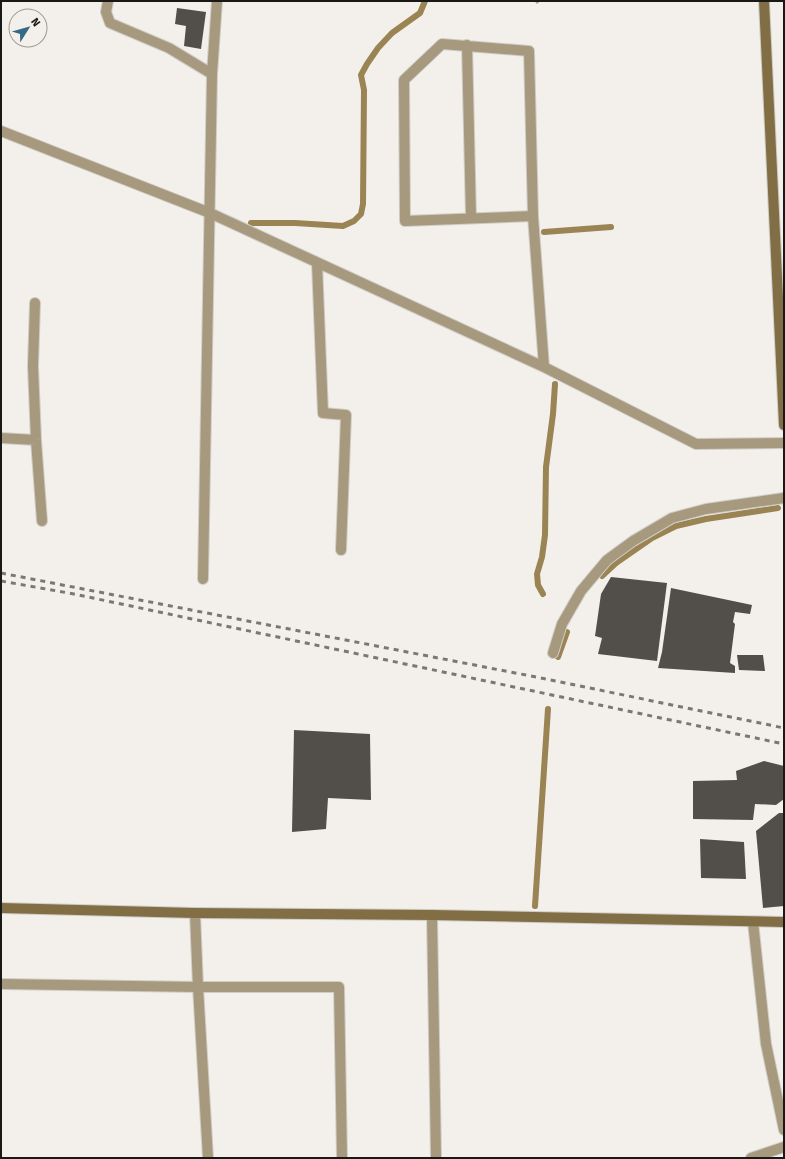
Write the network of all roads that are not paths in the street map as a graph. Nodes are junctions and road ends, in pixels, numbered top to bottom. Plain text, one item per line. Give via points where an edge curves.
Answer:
1 (108, 1) edge
2 (217, 1) edge
3 (764, 1) edge
4 (467, 45) junction
5 (212, 74) junction
6 (1, 131) edge
7 (210, 213) junction
8 (533, 216) junction
9 (471, 218) junction
10 (317, 263) junction
11 (35, 303) dead end
12 (544, 367) junction
13 (784, 425) edge
14 (1, 438) edge
15 (36, 440) junction
16 (784, 443) edge
17 (784, 498) edge
18 (42, 521) dead end
19 (341, 550) dead end
20 (203, 579) dead end
21 (553, 653) dead end
22 (1, 908) edge
23 (195, 913) junction
24 (432, 915) junction
25 (754, 922) junction
26 (784, 922) edge
27 (1, 984) edge
28 (198, 987) junction
29 (784, 1129) edge
30 (784, 1147) edge
31 (208, 1158) edge
32 (342, 1158) edge
33 (436, 1158) edge
34 (751, 1158) edge

1 - 5 street via 106,12 110,23 169,48
2 - 5 street
3 - 13 street
4 - 8 street via 529,50
4 - 9 street
4 - 9 street via 442,44 404,80 405,221
5 - 7 street
6 - 7 street
7 - 10 street
7 - 20 street
8 - 9 street
8 - 12 street
10 - 12 street
10 - 19 street via 323,413 346,415
11 - 15 street via 33,366
12 - 16 street via 696,444
14 - 15 street
15 - 18 street
17 - 21 street via 706,509 672,518 633,541 607,560 580,591 562,624
22 - 23 street
23 - 24 street
23 - 28 street
24 - 25 street
24 - 33 street
25 - 26 street
25 - 29 street via 766,1044
27 - 28 street
28 - 31 street
28 - 32 street via 339,987
30 - 34 street

